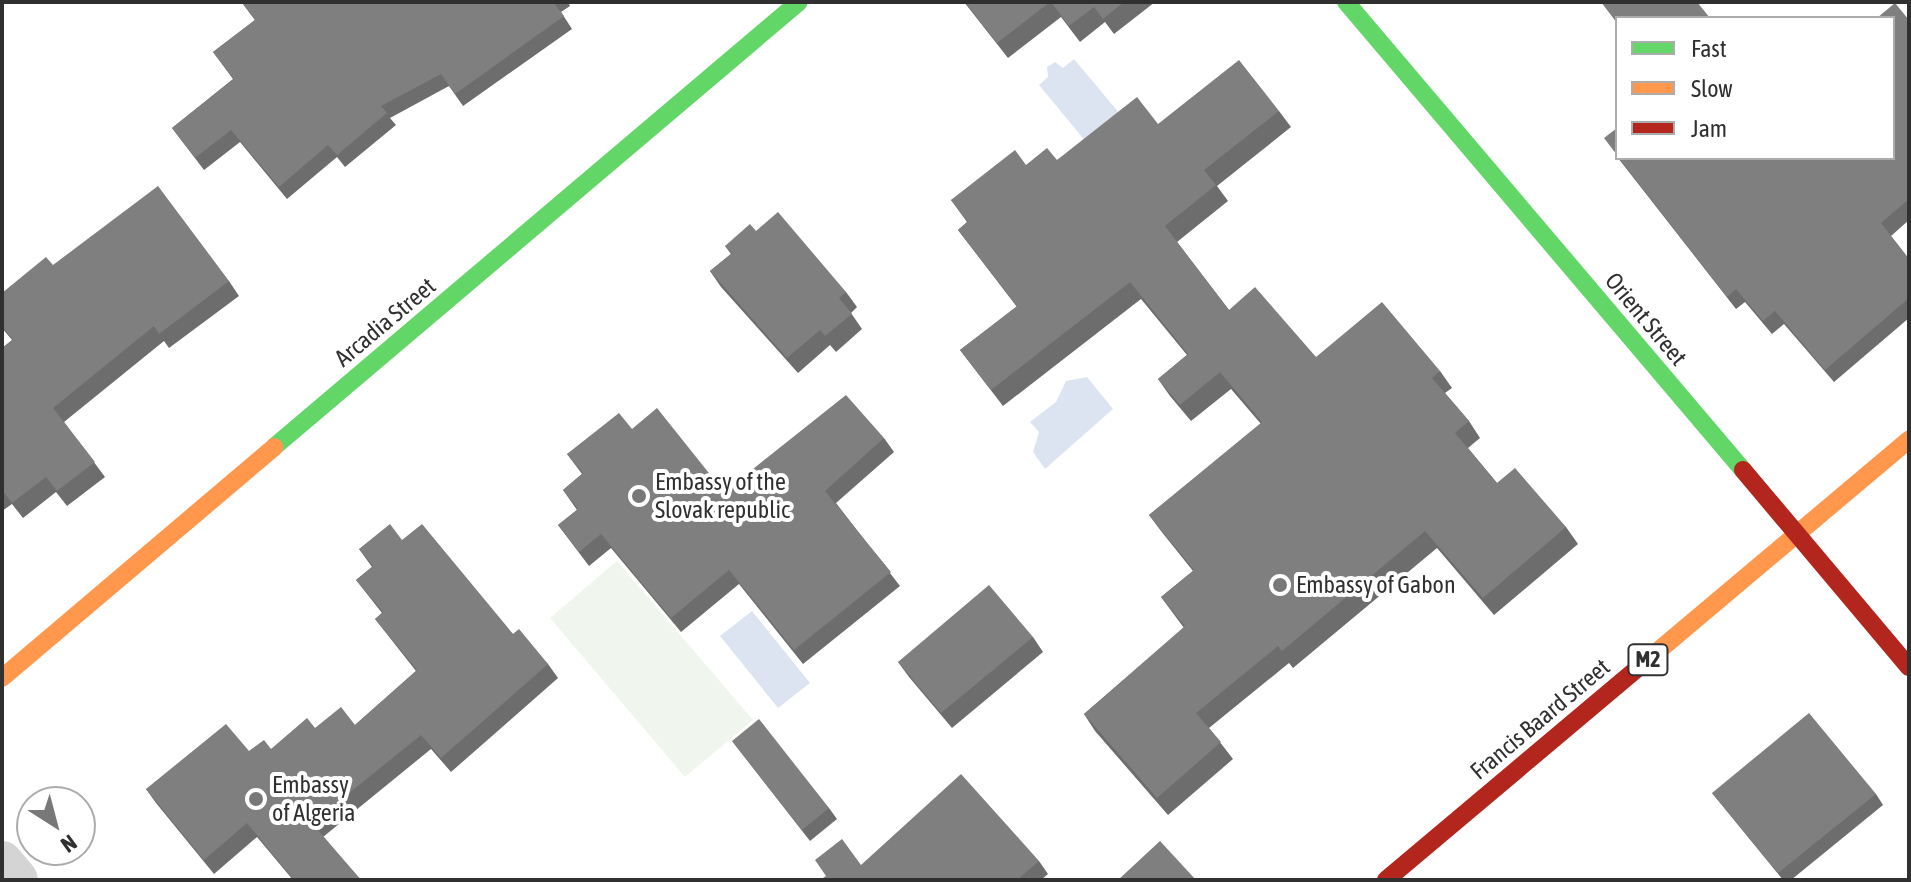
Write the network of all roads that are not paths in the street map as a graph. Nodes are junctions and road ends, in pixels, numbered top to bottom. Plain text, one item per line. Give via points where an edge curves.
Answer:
1 (799, 2) edge
2 (1346, 2) edge
3 (1909, 440) edge
4 (1797, 535) junction
5 (1909, 667) edge
6 (2, 678) edge
7 (2, 862) edge
8 (17, 880) edge
9 (1386, 880) edge

1 - 6 street, Arcadia Street
2 - 4 street, Orient Street
3 - 4 street, Francis Baard Street / M2
4 - 5 street, Orient Street
4 - 9 street, Francis Baard Street / M2
7 - 8 street

